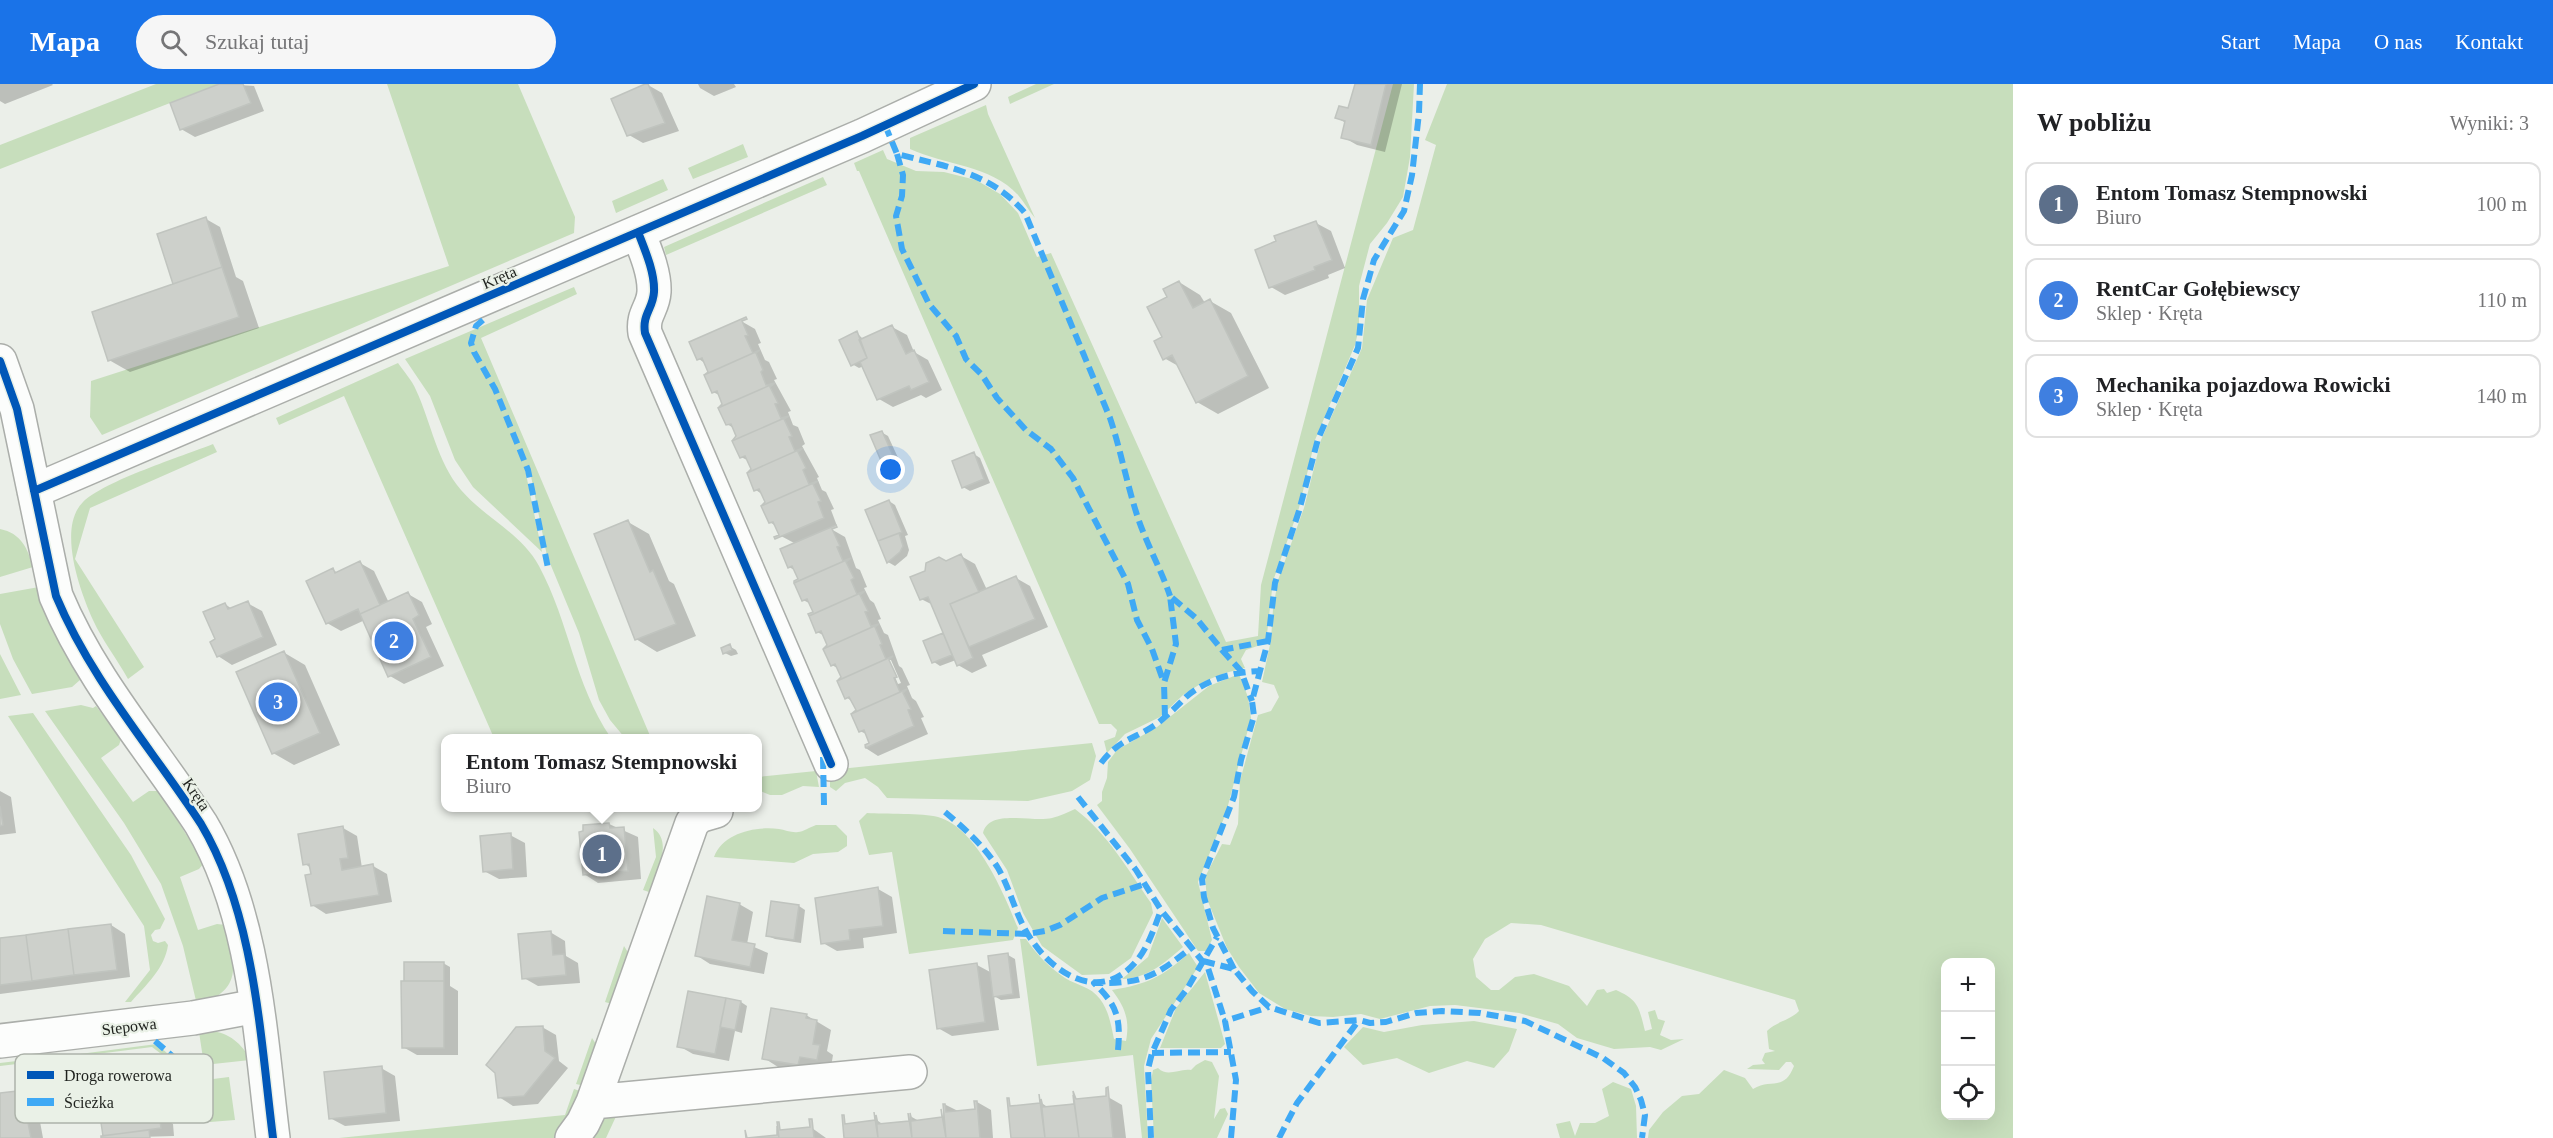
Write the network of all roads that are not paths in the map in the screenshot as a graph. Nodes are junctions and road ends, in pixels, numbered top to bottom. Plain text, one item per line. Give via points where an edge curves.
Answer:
1 (974, 84) edge
2 (638, 232) junction
3 (0, 361) edge
4 (33, 491) junction
5 (831, 764) dead end
6 (713, 812) edge
7 (256, 1006) junction
8 (0, 1041) edge
9 (910, 1072) dead end
10 (593, 1102) junction
11 (273, 1138) edge
12 (572, 1138) edge

1 - 2 street, Kręta
2 - 4 street, Kręta
2 - 5 street via 653,283 645,333
3 - 4 street, Kręta via 17,409
4 - 7 street, Kręta via 56,596 78,643 216,850 242,928
6 - 10 street via 692,823
7 - 8 street, Stepowa via 193,1018
7 - 11 street, Kręta
9 - 10 street
10 - 12 street

